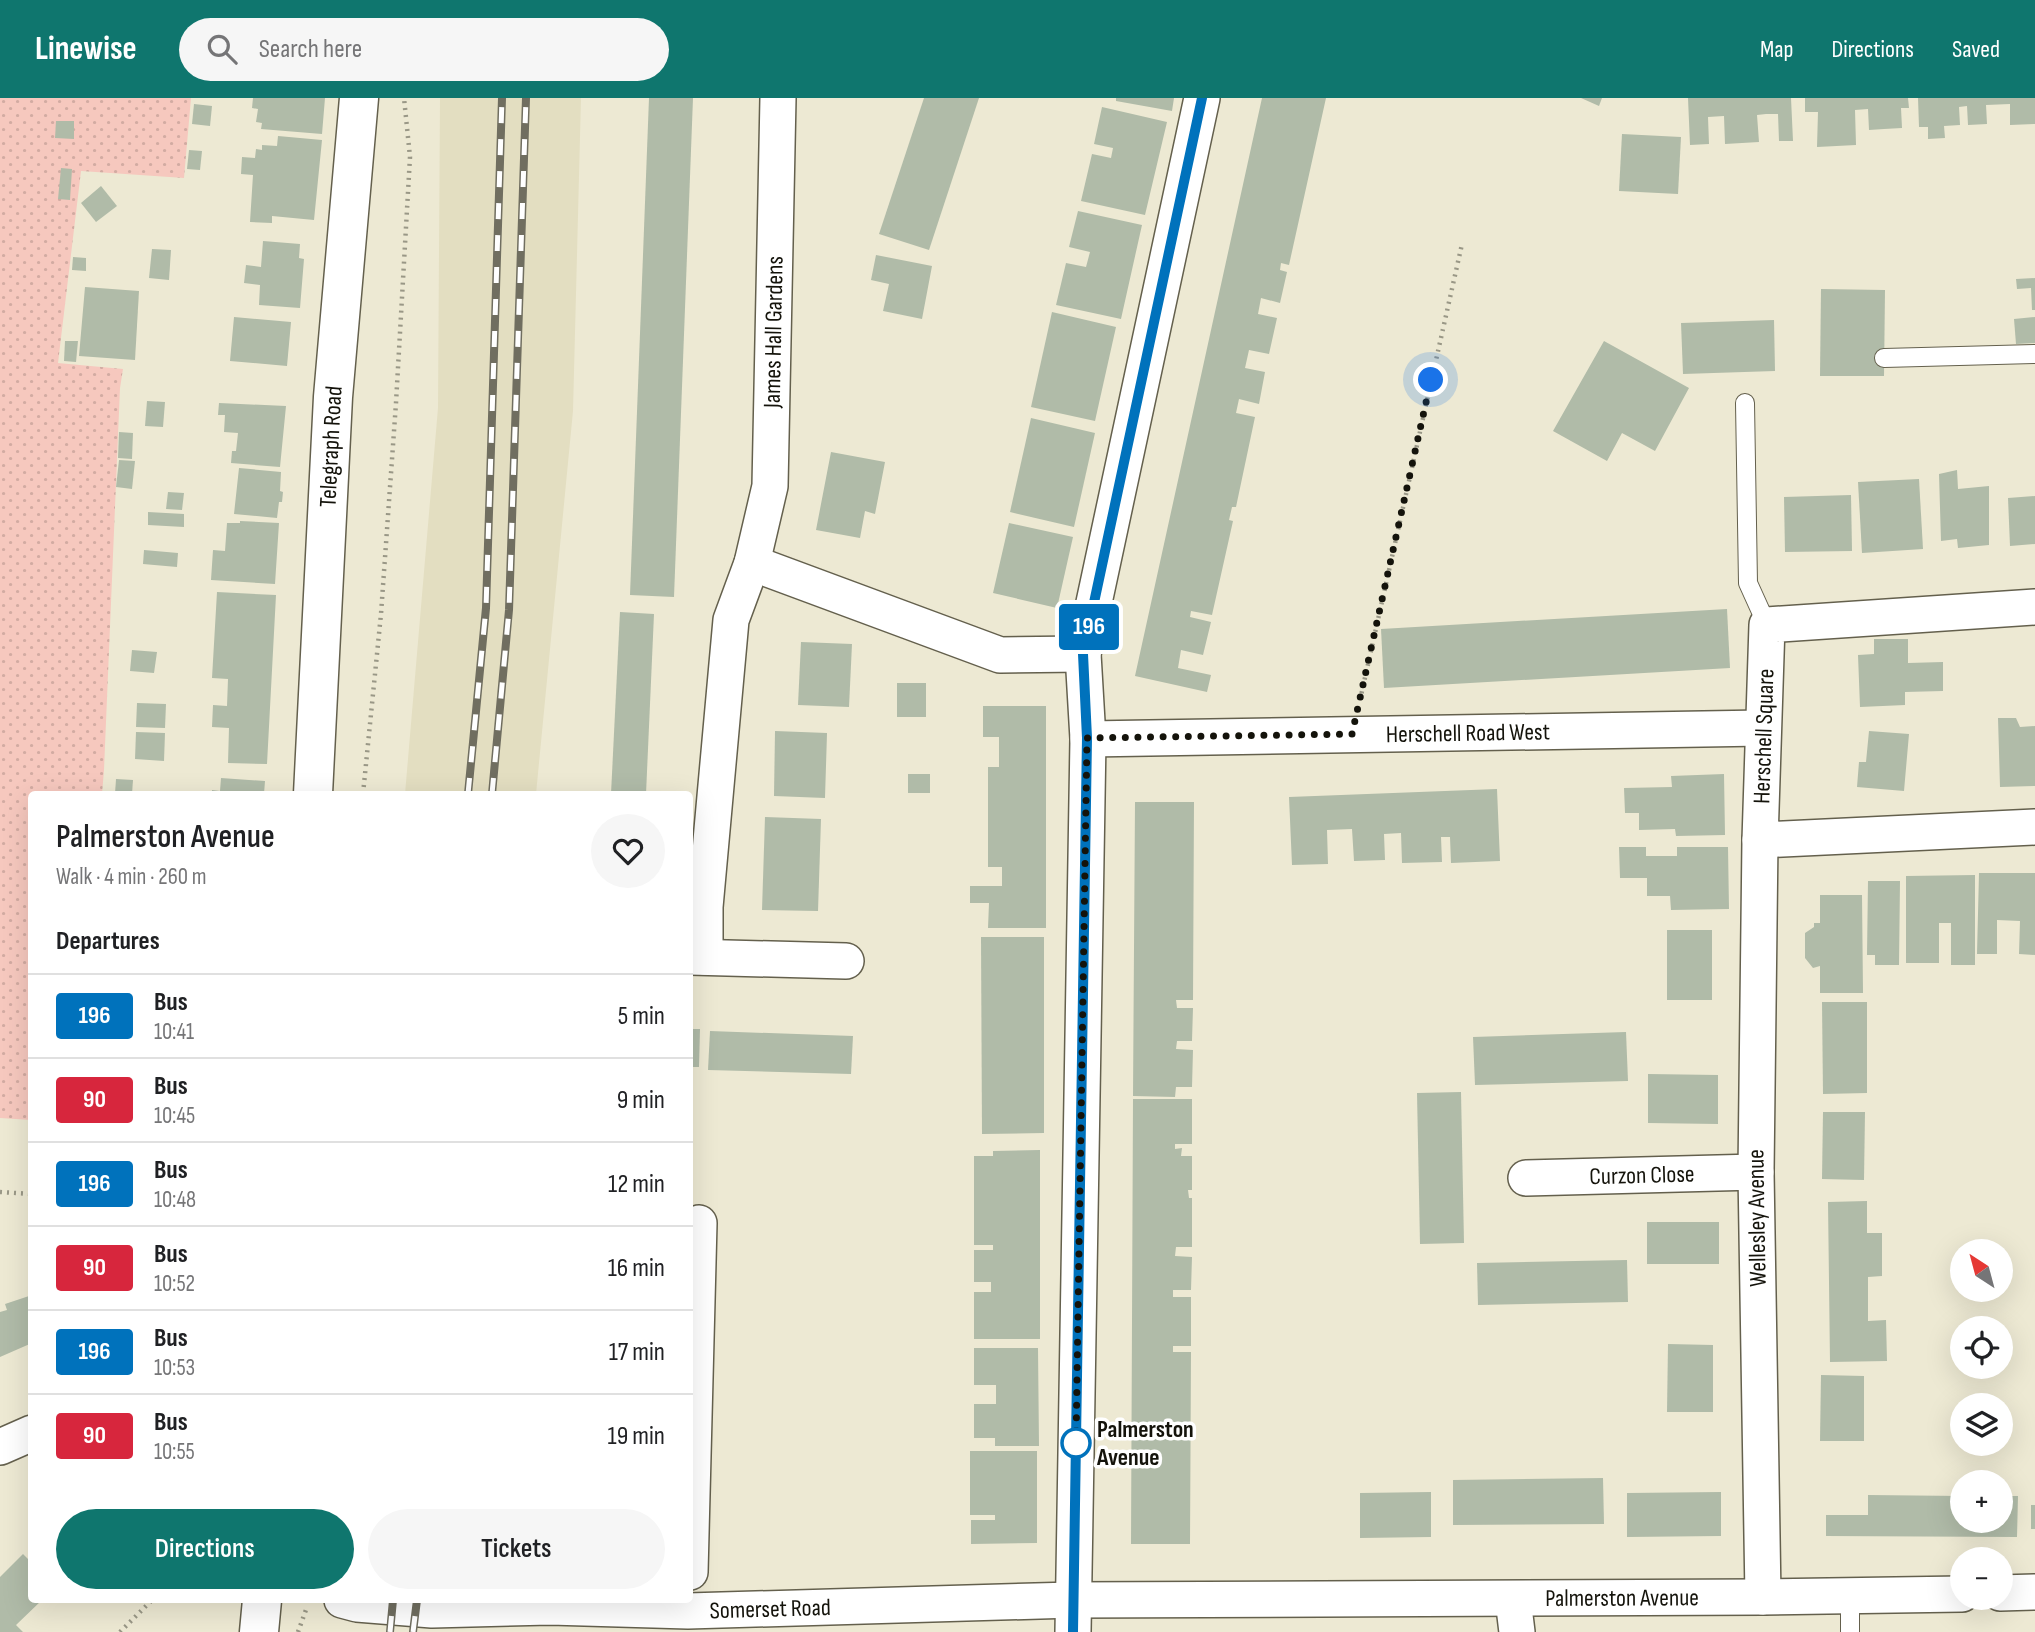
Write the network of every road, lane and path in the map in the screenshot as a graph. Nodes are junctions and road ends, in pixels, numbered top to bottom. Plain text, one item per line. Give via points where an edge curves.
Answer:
1 (359, 98) edge
2 (404, 98) edge
3 (778, 98) edge
4 (1202, 98) edge
5 (1462, 244) dead end
6 (2035, 354) edge
7 (1884, 358) dead end
8 (1745, 403) dead end
9 (752, 563) junction
10 (2035, 607) edge
11 (1767, 625) junction
12 (1083, 654) junction
13 (1763, 728) junction
14 (1352, 734) junction
15 (1087, 738) junction
16 (313, 791) edge
17 (363, 791) edge
18 (2035, 827) edge
19 (1760, 839) junction
20 (697, 957) edge
21 (846, 961) dead end
22 (1756, 1172) junction
23 (1526, 1178) dead end
24 (0, 1192) edge
25 (28, 1194) edge
26 (699, 1223) dead end
27 (28, 1435) edge
28 (0, 1447) edge
29 (693, 1456) edge
30 (2035, 1592) edge
31 (2013, 1593) edge
32 (1950, 1594) edge
33 (1850, 1595) junction
34 (1763, 1597) junction
35 (149, 1603) edge
36 (262, 1603) edge
37 (308, 1603) edge
38 (353, 1603) edge
39 (689, 1605) edge
40 (1515, 1615) edge
41 (1073, 1616) edge
42 (120, 1632) edge
43 (259, 1632) edge
44 (298, 1632) edge
45 (1850, 1632) edge

1 - 16 street, Telegraph Road via 333,397
2 - 17 path via 410,157 398,376
3 - 9 street, James Hall Gardens via 770,486
4 - 12 street
5 - 14 path
6 - 7 lane
8 - 11 lane via 1748,583
9 - 12 street via 1000,655
9 - 20 street, James Hall Gardens via 731,620
10 - 11 street
11 - 13 street, Herschell Square
12 - 15 street
13 - 14 street, Herschell Road West
13 - 19 street, Herschell Square
14 - 15 street, Herschell Road West
15 - 41 street
18 - 19 street, Herschell Square
19 - 22 street, Wellesley Avenue
20 - 21 street, James Hall Gardens
22 - 23 street, Curzon Close
22 - 34 street, Wellesley Avenue
24 - 25 path
26 - 29 street
27 - 28 street
30 - 31 street
32 - 33 street, Palmerston Avenue
33 - 34 street, Palmerston Avenue
33 - 45 lane
34 - 40 street, Palmerston Avenue
35 - 42 path
36 - 43 street
37 - 44 path
38 - 39 street, Somerset Road via 432,1610
39 - 41 street, Somerset Road
40 - 41 street, Palmerston Avenue

